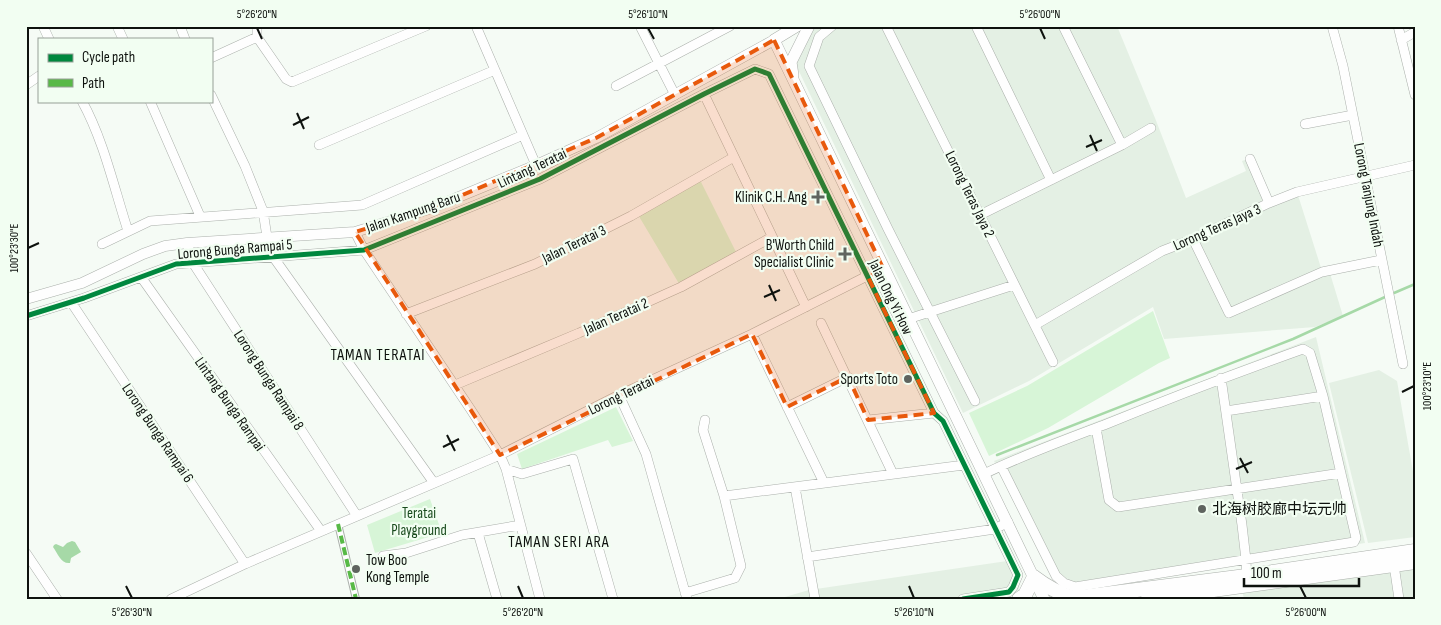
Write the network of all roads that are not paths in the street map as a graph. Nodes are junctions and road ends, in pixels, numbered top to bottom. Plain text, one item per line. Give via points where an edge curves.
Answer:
1 (43, 26) edge
2 (117, 26) edge
3 (180, 26) edge
4 (426, 26) edge
5 (476, 26) edge
6 (640, 26) edge
7 (797, 26) edge
8 (808, 26) edge
9 (832, 26) edge
10 (886, 26) edge
11 (976, 26) edge
12 (1062, 26) edge
13 (1332, 26) edge
14 (1398, 26) edge
15 (726, 27) edge
16 (257, 31) edge
17 (1415, 32) edge
18 (49, 38) edge
19 (123, 38) edge
20 (185, 38) edge
21 (774, 40) junction
22 (1402, 41) junction
23 (212, 57) edge
24 (659, 64) junction
25 (495, 70) junction
26 (38, 77) edge
27 (793, 80) junction
28 (26, 85) edge
29 (616, 86) dead end
30 (704, 94) junction
31 (675, 95) junction
32 (1415, 95) edge
33 (212, 97) edge
34 (83, 102) edge
35 (150, 102) edge
36 (1353, 115) junction
37 (1305, 124) dead end
38 (1151, 128) dead end
39 (523, 135) junction
40 (1122, 144) junction
41 (319, 146) dead end
42 (734, 158) junction
43 (1250, 159) dead end
44 (536, 165) junction
45 (1415, 165) edge
46 (1365, 176) junction
47 (1051, 180) junction
48 (1269, 203) junction
49 (263, 211) junction
50 (980, 215) junction
51 (200, 216) junction
52 (128, 231) junction
53 (355, 232) junction
54 (267, 237) junction
55 (772, 237) junction
56 (1194, 239) junction
57 (187, 243) junction
58 (102, 244) dead end
59 (364, 250) junction
60 (274, 258) junction
61 (1382, 260) junction
62 (193, 263) junction
63 (883, 268) junction
64 (140, 277) junction
65 (868, 277) junction
66 (1014, 284) junction
67 (26, 300) edge
68 (71, 302) junction
69 (806, 306) junction
70 (930, 312) junction
71 (406, 314) junction
72 (26, 316) edge
73 (908, 319) junction
74 (821, 323) dead end
75 (1035, 326) junction
76 (752, 334) junction
77 (1053, 362) dead end
78 (1403, 364) dead end
79 (848, 377) junction
80 (1221, 378) junction
81 (455, 385) junction
82 (619, 395) junction
83 (1322, 396) junction
84 (975, 401) dead end
85 (787, 407) junction
86 (1226, 412) junction
87 (934, 413) junction
88 (955, 416) junction
89 (705, 420) dead end
90 (868, 420) junction
91 (943, 421) junction
92 (1096, 428) junction
93 (500, 455) junction
94 (964, 465) junction
95 (1001, 466) junction
96 (506, 469) junction
97 (1341, 473) junction
98 (894, 474) junction
99 (984, 474) junction
100 (434, 483) junction
101 (824, 483) junction
102 (795, 486) junction
103 (1237, 490) junction
104 (724, 496) junction
105 (357, 516) junction
106 (1008, 522) junction
107 (338, 524) junction
108 (520, 525) junction
109 (995, 529) junction
110 (321, 531) junction
111 (478, 532) junction
112 (1415, 551) edge
113 (26, 553) edge
114 (383, 556) dead end
115 (807, 557) junction
116 (1246, 560) junction
117 (1415, 562) edge
118 (245, 564) junction
119 (1394, 564) junction
120 (1034, 577) junction
121 (1246, 581) junction
122 (1014, 595) edge
123 (1157, 595) edge
124 (686, 596) edge
125 (1188, 596) edge
126 (1069, 598) edge
127 (57, 599) edge
128 (171, 599) edge
129 (356, 599) edge
130 (496, 599) edge
131 (540, 599) edge
132 (612, 599) edge
133 (815, 599) edge
134 (963, 599) edge
135 (1044, 599) edge
136 (1398, 599) edge

1 - 18 street
2 - 19 street
3 - 20 street
4 - 16 street via 292,82 286,79
5 - 25 street
6 - 24 street
7 - 21 main road
8 - 27 main road via 791,62
9 - 70 street, Jalan Ong Yi How via 819,37 809,66
10 - 50 street, Lorong Teras Jaya 2
11 - 47 street
12 - 40 street
13 - 36 street, Lorong Tanjung Indah
14 - 22 street
15 - 24 street
16 - 23 street
17 - 22 street
21 - 27 main road, Jalan Ong Yi How
21 - 31 street, Jalan Kampung Baru
22 - 32 street
24 - 29 street
24 - 31 street
25 - 39 street
25 - 41 street
26 - 28 street
27 - 63 main road, Jalan Ong Yi How
30 - 42 street
30 - 59 street, Lintang Teratai via 540,179
30 - 65 street, Jalan Ong Yi How via 755,69 769,74
31 - 44 street, Jalan Kampung Baru via 596,138
33 - 49 street
34 - 52 street via 101,145
35 - 51 street
36 - 37 street
36 - 46 street, Lorong Tanjung Indah
38 - 40 street
39 - 44 street
39 - 49 street via 362,205
40 - 47 street
42 - 55 street
42 - 71 street, Jalan Teratai 3 via 631,216 535,264
43 - 48 street
44 - 53 street, Jalan Kampung Baru via 432,208
45 - 46 street, Lorong Teras Jaya 3
46 - 48 street, Lorong Teras Jaya 3 via 1297,192
46 - 61 street, Lorong Tanjung Indah
47 - 50 street
48 - 56 street, Lorong Teras Jaya 3
49 - 51 street
49 - 54 street
50 - 66 street, Lorong Teras Jaya 2
51 - 52 street via 150,221
52 - 58 street
53 - 54 street, Jalan Kampung Baru
53 - 59 street
54 - 57 street, Jalan Kampung Baru
55 - 69 street
55 - 81 street, Jalan Teratai 2 via 681,288
56 - 61 street via 1229,313 1322,272
56 - 75 street, Lorong Teras Jaya 3 via 1162,251
57 - 62 street, Lorong Bunga Rampai 8
57 - 67 street, Jalan Kampung Baru via 164,246 82,283
59 - 60 street, Lorong Bunga Rampai 5
59 - 71 street
60 - 62 street, Lorong Bunga Rampai 5
60 - 100 street
61 - 78 street, Lorong Tanjung Indah
62 - 64 street, Lorong Bunga Rampai 5 via 176,264
62 - 105 street, Lorong Bunga Rampai 8
63 - 65 street, Lorong Teratai
63 - 73 main road, Jalan Ong Yi How
64 - 68 street, Lorong Bunga Rampai 5
64 - 110 street, Lintang Bunga Rampai
65 - 69 street, Lorong Teratai
65 - 87 street, Jalan Ong Yi How
66 - 70 street
66 - 75 street, Lorong Teras Jaya 2
68 - 72 street, Lorong Bunga Rampai 5
68 - 118 street, Lorong Bunga Rampai 6
69 - 76 street, Lorong Teratai
70 - 73 street
70 - 84 street, Jalan Ong Yi How
71 - 81 street
73 - 88 main road, Jalan Ong Yi How
74 - 79 street
75 - 77 street, Lorong Teras Jaya 2
76 - 82 street, Lorong Teratai
76 - 85 street
79 - 85 street
79 - 90 street
80 - 83 street via 1303,349 1310,353
80 - 86 street
80 - 92 street
81 - 93 street
82 - 93 street, Lorong Teratai
82 - 124 street via 646,454
83 - 86 street
83 - 97 street
85 - 101 street
86 - 103 street
87 - 90 street
87 - 91 street, Jalan Ong Yi How
88 - 91 street
88 - 99 main road, Jalan Ong Yi How
89 - 104 street via 703,430
90 - 98 street
91 - 94 street, Jalan Ong Yi How
92 - 95 street
92 - 103 street via 1109,500 1118,507
93 - 96 street
93 - 100 street, Lorong Teratai
94 - 98 street
94 - 109 street, Jalan Ong Yi How
95 - 99 street
95 - 116 street via 1056,576 1064,583 1075,587
96 - 108 street
96 - 132 street via 522,474 573,459
97 - 103 street
97 - 116 street via 1356,538 1354,542
98 - 101 street
99 - 106 main road, Jalan Ong Yi How
100 - 105 street, Lorong Teratai
101 - 102 street
102 - 104 street
102 - 115 street
103 - 116 street
104 - 124 street via 741,566 736,578
105 - 107 street, Lorong Teratai
106 - 109 street
106 - 120 main road, Jalan Ong Yi How
107 - 110 street, Lorong Teratai
107 - 129 street
108 - 111 street
108 - 131 street
109 - 115 street
109 - 122 street, Jalan Ong Yi How via 1018,575 1013,587
110 - 118 street, Lorong Teratai
111 - 114 street via 406,553
111 - 130 street
112 - 121 main road
113 - 127 street
115 - 133 street
116 - 121 street
117 - 119 main road
118 - 128 street, Lorong Teratai
119 - 121 main road
119 - 136 street
120 - 122 main road via 1025,595
120 - 126 main road
120 - 135 main road, Jalan Ong Yi How
121 - 123 main road
121 - 125 main road
122 - 134 street
123 - 125 main road
123 - 126 main road

